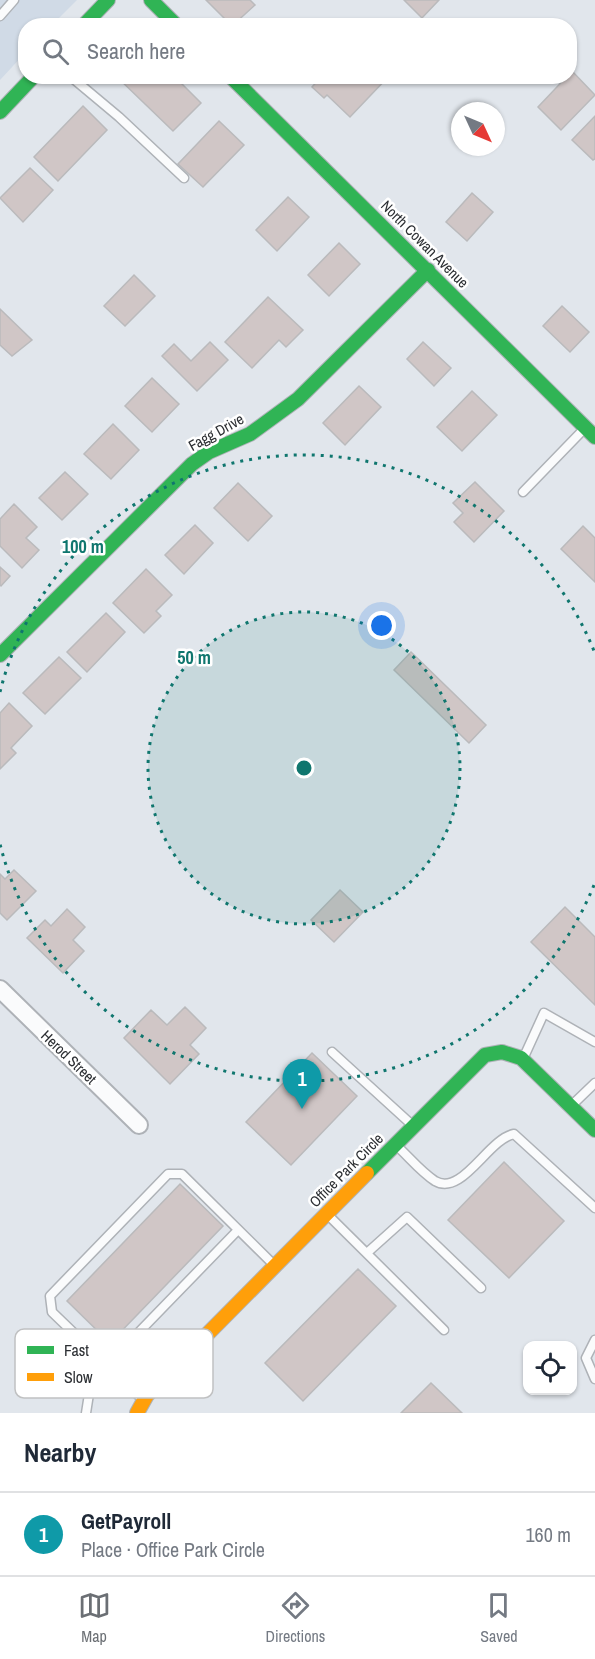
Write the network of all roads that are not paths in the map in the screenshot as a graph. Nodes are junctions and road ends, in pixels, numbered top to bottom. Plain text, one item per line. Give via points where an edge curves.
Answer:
1 (14, 0) edge
2 (108, 0) edge
3 (151, 0) edge
4 (0, 16) edge
5 (91, 18) edge
6 (169, 18) edge
7 (26, 84) edge
8 (80, 84) edge
9 (238, 84) edge
10 (0, 112) edge
11 (184, 178) dead end
12 (428, 270) junction
13 (590, 432) edge
14 (523, 492) dead end
15 (0, 655) edge
16 (0, 989) edge
17 (595, 1042) edge
18 (332, 1052) dead end
19 (522, 1059) junction
20 (595, 1083) edge
21 (571, 1106) junction
22 (139, 1125) dead end
23 (414, 1127) junction
24 (595, 1130) edge
25 (396, 1145) junction
26 (595, 1208) edge
27 (326, 1214) junction
28 (238, 1230) junction
29 (368, 1252) junction
30 (275, 1266) junction
31 (480, 1288) dead end
32 (70, 1329) edge
33 (142, 1329) edge
34 (444, 1330) dead end
35 (213, 1331) edge
36 (593, 1341) edge
37 (595, 1379) edge
38 (88, 1398) edge
39 (86, 1413) edge

1 - 4 lane
2 - 5 street
3 - 6 street
7 - 10 street
8 - 11 lane
9 - 12 street, North Cowan Avenue
12 - 13 street, North Cowan Avenue
12 - 15 street, Fagg Drive via 298,399 250,434 192,464
13 - 14 lane
16 - 22 street, Herod Street
17 - 19 lane via 544,1012
18 - 23 lane
19 - 21 street
19 - 23 street, Office Park Circle via 502,1052 485,1055
20 - 21 lane
21 - 24 street
23 - 25 street, Office Park Circle
25 - 26 lane via 436,1182 448,1184 459,1181 497,1142 514,1134
25 - 27 street, Office Park Circle
27 - 29 lane
27 - 30 street, Office Park Circle
28 - 30 lane
28 - 32 lane via 182,1174 168,1174 50,1296 52,1311
28 - 33 lane
29 - 31 lane via 407,1217
29 - 34 lane
30 - 35 street, Office Park Circle
36 - 37 lane via 586,1358
38 - 39 lane

